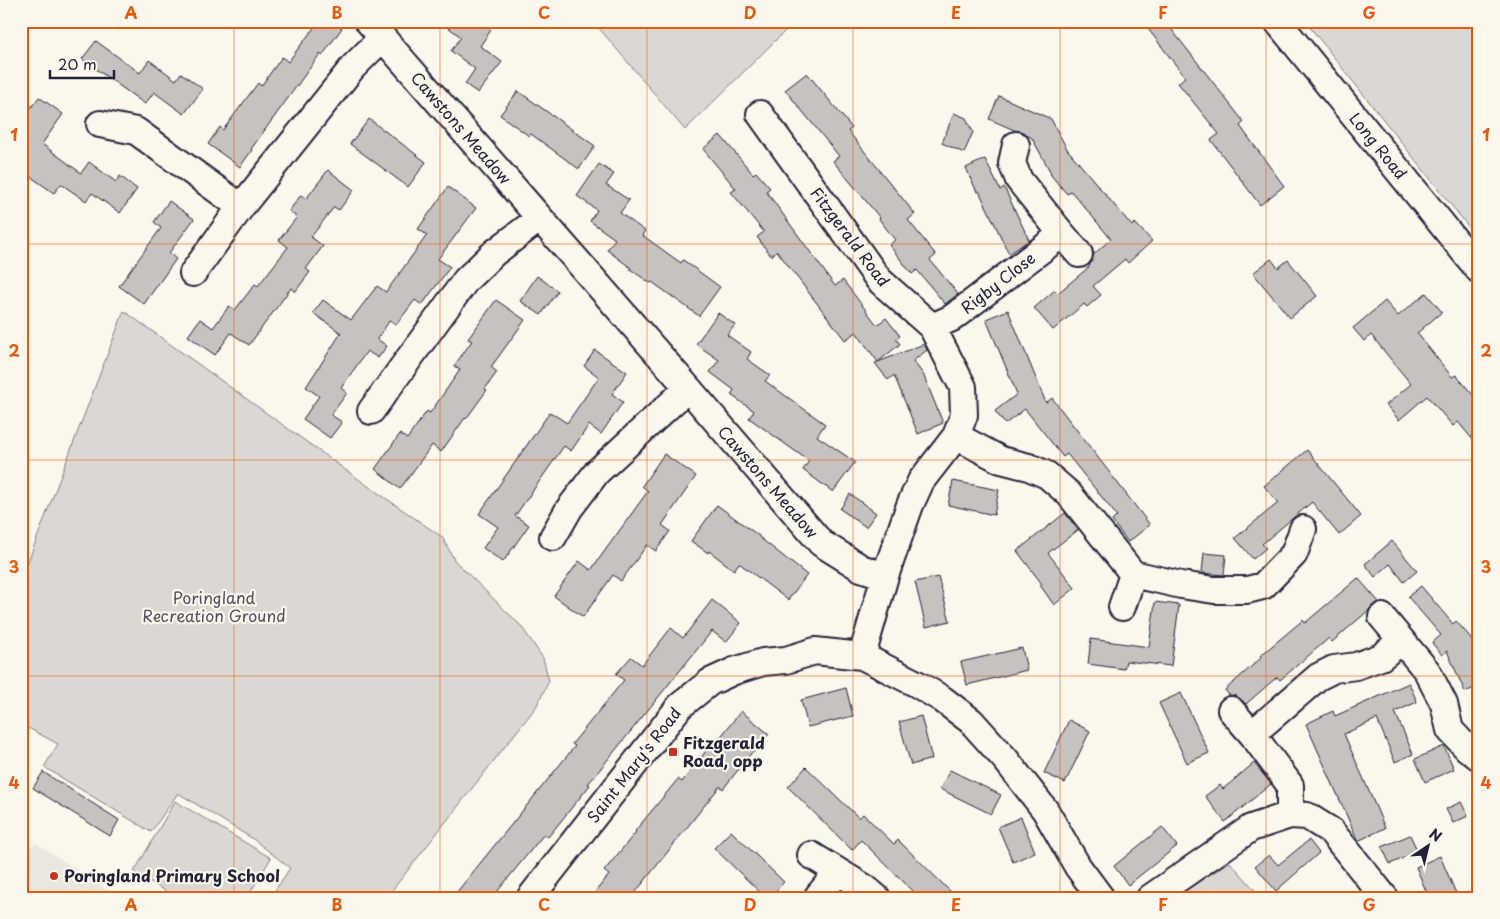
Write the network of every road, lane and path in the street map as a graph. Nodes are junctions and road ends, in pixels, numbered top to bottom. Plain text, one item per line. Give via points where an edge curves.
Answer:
1 (1277, 21) edge
2 (375, 29) edge
3 (760, 114) dead end
4 (100, 124) dead end
5 (1016, 145) dead end
6 (242, 206) junction
7 (540, 218) junction
8 (1062, 234) junction
9 (1079, 254) dead end
10 (1479, 270) edge
11 (193, 273) dead end
12 (932, 327) junction
13 (688, 388) junction
14 (371, 411) dead end
15 (956, 436) junction
16 (1303, 528) dead end
17 (554, 537) dead end
18 (1133, 574) junction
19 (885, 576) junction
20 (1122, 607) dead end
21 (1382, 617) dead end
22 (1401, 641) junction
23 (862, 656) junction
24 (1231, 710) dead end
25 (1252, 734) junction
26 (1479, 757) edge
27 (1290, 815) junction
28 (811, 855) dead end
29 (838, 872) junction
30 (818, 896) dead end
31 (530, 898) edge
32 (877, 898) edge
33 (1102, 898) edge
34 (1150, 898) edge
35 (1385, 898) edge

1 - 10 street, Long Road
2 - 6 street, Cawstons Meadow via 353,67
2 - 7 street, Cawstons Meadow
3 - 12 street, Fitzgerald Road via 880,280
4 - 6 street via 136,131
5 - 8 street via 1012,163 1019,180
6 - 11 street, Cawstons Meadow
7 - 13 street, Cawstons Meadow
7 - 14 street via 494,253 466,280
8 - 9 street
8 - 12 street, Rigby Close via 952,318
12 - 15 street, Fitzgerald Road via 963,388 964,415
13 - 17 street via 597,472
13 - 19 street, Cawstons Meadow via 821,543 860,568
15 - 18 street via 1001,460 1047,475 1069,494
15 - 19 street, Fitzgerald Road via 921,481
16 - 18 street via 1294,554 1263,586 1247,590 1214,590
18 - 20 street
19 - 23 street, Fitzgerald Road
21 - 22 street
22 - 25 street via 1380,657 1356,666 1334,669 1318,677
22 - 26 street via 1427,671 1444,704 1450,730
23 - 31 street, Saint Mary's Road via 815,651 786,660 763,662 710,682 680,706
23 - 33 street, Saint Mary's Road via 917,684 971,721 1045,810 1078,867
24 - 25 street
25 - 27 street via 1290,785
27 - 34 street via 1251,828
27 - 35 street via 1307,816 1331,831
28 - 29 street
29 - 30 street
29 - 32 street

